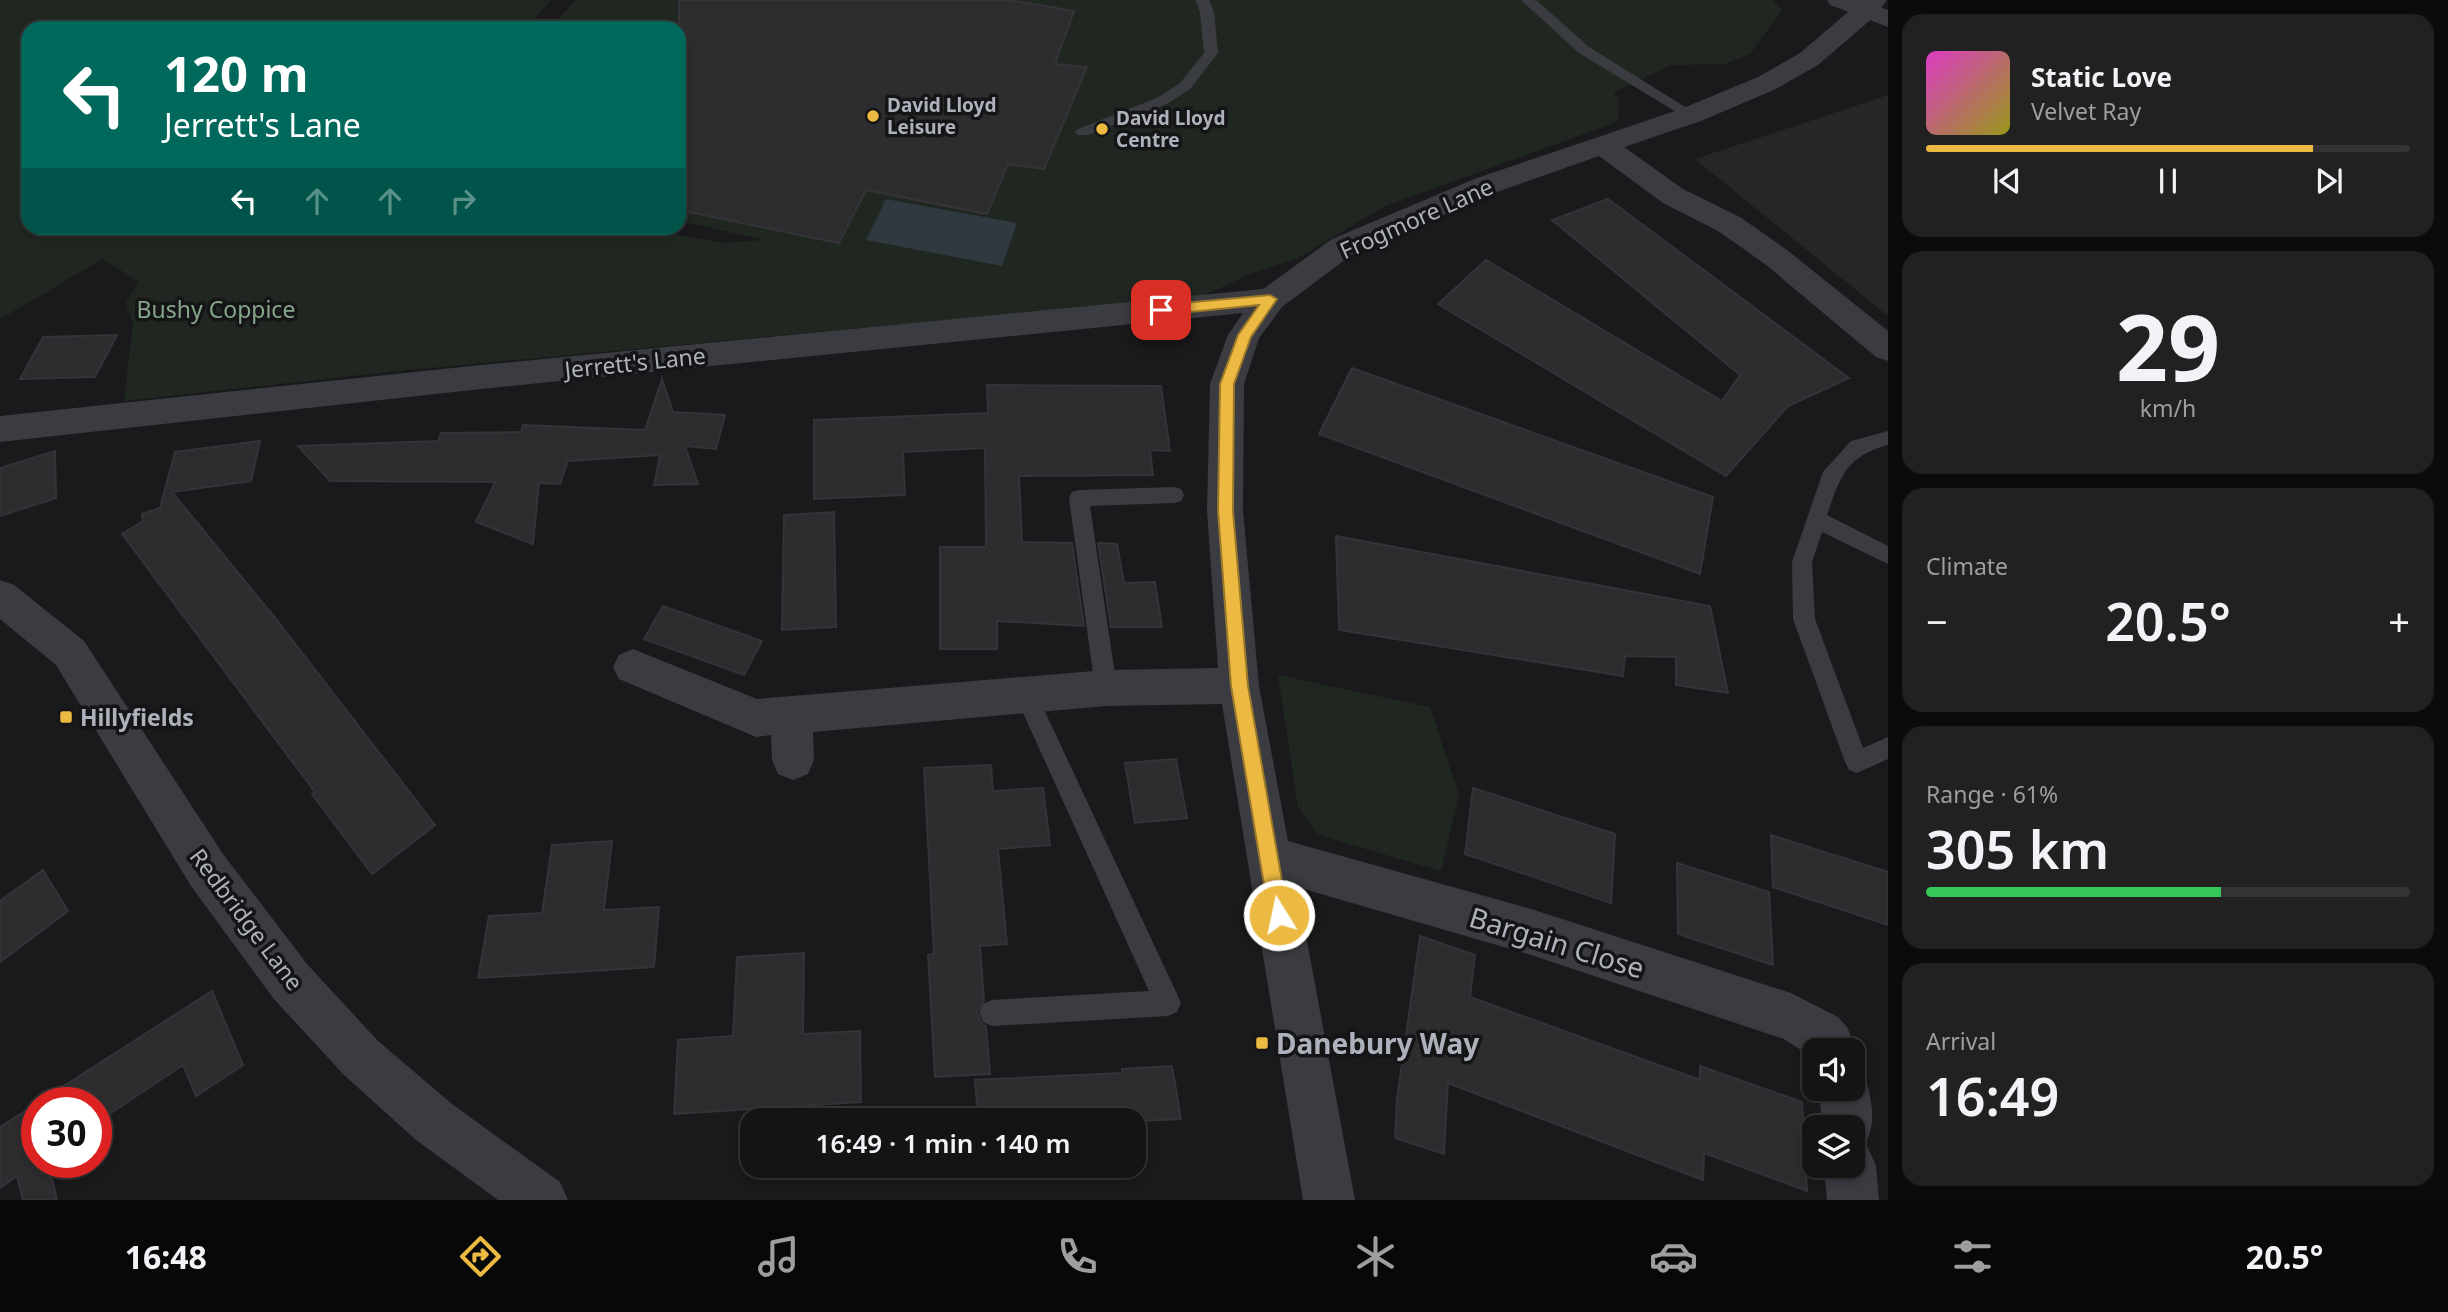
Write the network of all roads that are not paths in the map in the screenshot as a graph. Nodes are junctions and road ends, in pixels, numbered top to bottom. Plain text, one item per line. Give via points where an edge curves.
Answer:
1 (1202, 0) edge
2 (1528, 0) edge
3 (1839, 0) edge
4 (1876, 10) edge
5 (1690, 116) junction
6 (1083, 132) dead end
7 (1604, 146) junction
8 (1270, 299) junction
9 (1888, 349) edge
10 (0, 429) edge
11 (1888, 438) edge
12 (1174, 495) dead end
13 (1816, 519) junction
14 (1888, 556) edge
15 (0, 596) edge
16 (632, 667) dead end
17 (1239, 686) junction
18 (1105, 688) junction
19 (1026, 695) junction
20 (791, 715) junction
21 (1888, 748) edge
22 (793, 760) dead end
23 (1269, 857) junction
24 (992, 1013) dead end
25 (1824, 1038) edge
26 (1851, 1178) edge
27 (521, 1194) edge
28 (1329, 1200) edge
29 (1853, 1200) edge

1 - 6 lane via 1211,53 1185,86 1162,101
2 - 5 lane via 1584,50
3 - 4 street
4 - 5 street, Frogmore Lane via 1809,60
5 - 7 street, Frogmore Lane
7 - 8 street, Frogmore Lane via 1487,185 1343,246
7 - 9 street via 1673,195 1776,257
8 - 10 street, Jerrett's Lane
8 - 17 street, Frogmore Lane via 1244,335 1227,384 1225,511
11 - 13 lane via 1858,446 1830,477
12 - 18 lane via 1079,498
13 - 14 lane
13 - 21 lane via 1802,562 1804,619 1857,762
15 - 27 street, Redbridge Lane via 70,653 207,870 290,981 361,1058
16 - 20 street via 757,718
17 - 18 street
17 - 23 street, Frogmore Lane
18 - 19 street
19 - 20 street
19 - 24 lane via 1168,1003
20 - 22 street
23 - 25 street, Bargain Close via 1528,931 1791,1017
23 - 28 street, Frogmore Lane
26 - 29 street

